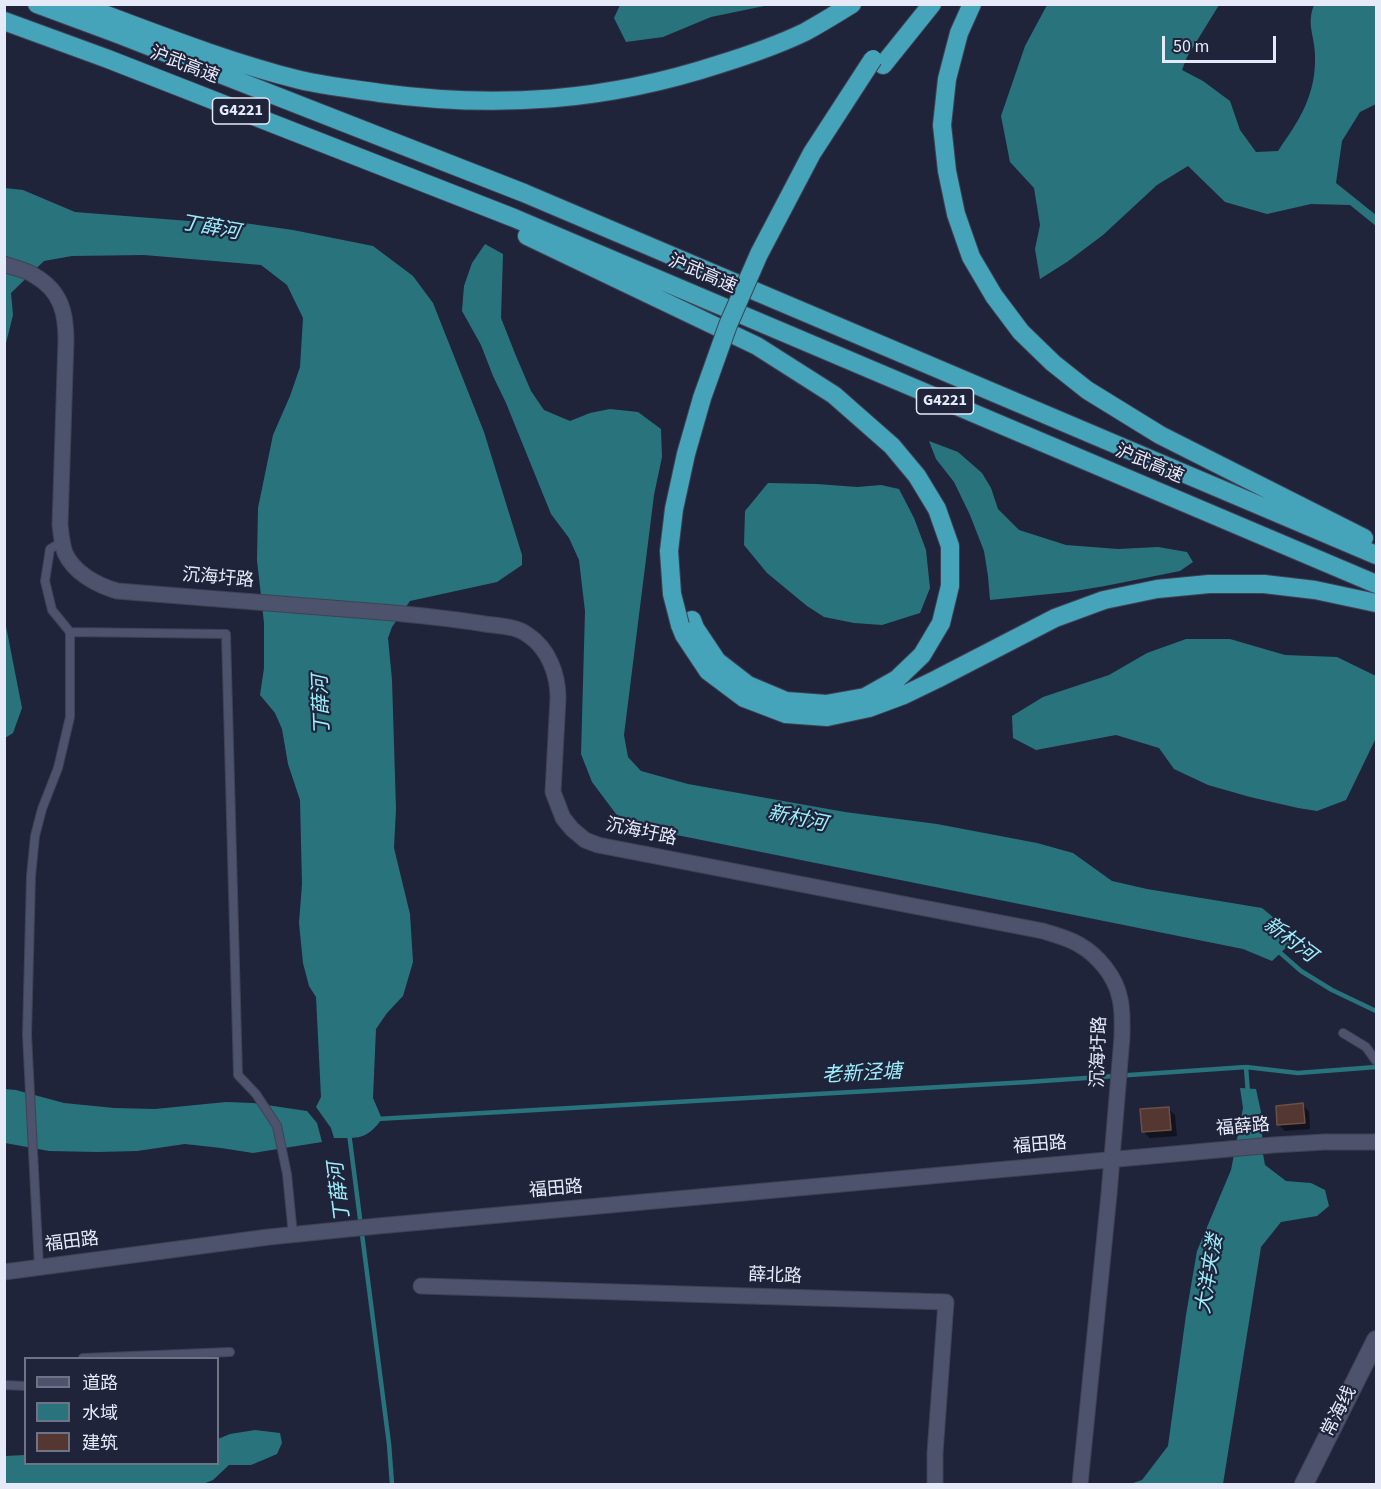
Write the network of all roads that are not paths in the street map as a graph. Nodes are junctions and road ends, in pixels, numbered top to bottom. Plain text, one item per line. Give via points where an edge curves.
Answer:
1 (38, 4) edge
2 (77, 4) edge
3 (852, 4) edge
4 (918, 4) edge
5 (932, 4) edge
6 (972, 4) edge
7 (4, 21) edge
8 (878, 62) junction
9 (374, 163) junction
10 (4, 264) edge
11 (62, 542) junction
12 (1377, 544) edge
13 (1377, 555) edge
14 (1377, 584) edge
15 (1377, 603) edge
16 (686, 623) junction
17 (70, 632) junction
18 (1344, 1033) dead end
19 (1377, 1061) edge
20 (1377, 1142) edge
21 (1112, 1159) junction
22 (293, 1235) junction
23 (39, 1267) junction
24 (4, 1272) edge
25 (421, 1286) dead end
26 (1377, 1340) edge
27 (230, 1352) dead end
28 (125, 1357) edge
29 (4, 1384) edge
30 (24, 1386) edge
31 (935, 1485) edge
32 (1080, 1485) edge
33 (1304, 1485) edge

1 - 13 highway, 沪武高速 / G4221 via 484,176
2 - 3 highway via 195,48 301,80 410,97 467,101 559,99 692,73 804,32
4 - 8 highway
5 - 8 highway
6 - 12 highway via 959,33 947,79 942,125 956,214 971,257 1001,305 1053,363 1113,407 1197,455
7 - 9 highway, 沪武高速 / G4221
8 - 16 highway via 770,259 713,402 685,511 680,552
9 - 14 highway, 沪武高速 / G4221 via 477,202
9 - 16 highway via 757,346 834,395 892,446 937,509 950,546 950,586 940,623 922,655 897,679 865,697 826,704 786,701 748,685 717,661 695,628
10 - 11 street, 沉海圩路 via 45,283 61,304 64,315
11 - 17 lane via 50,549 45,580 52,610
11 - 21 street, 沉海圩路 via 81,573 117,591 440,617 516,628 537,643 554,670 558,699 553,792 563,818 585,840 1043,932 1079,944 1103,965 1120,997 1121,1059
15 - 16 highway via 1264,584 1209,584 1125,595 1055,618 904,695 828,717 786,714 744,698 708,671 684,635
17 - 22 lane via 226,634 238,1075 277,1126
17 - 23 lane via 70,717 35,836 31,876 27,1035
18 - 19 lane via 1366,1047
20 - 21 street, 福薛路 via 1273,1145
21 - 22 street, 福田路
21 - 32 street, 沉海圩路
22 - 23 street, 福田路
23 - 24 street, 福田路
25 - 31 street, 薛北路 via 946,1302
26 - 33 main road, 常海线
27 - 28 lane
29 - 30 lane

